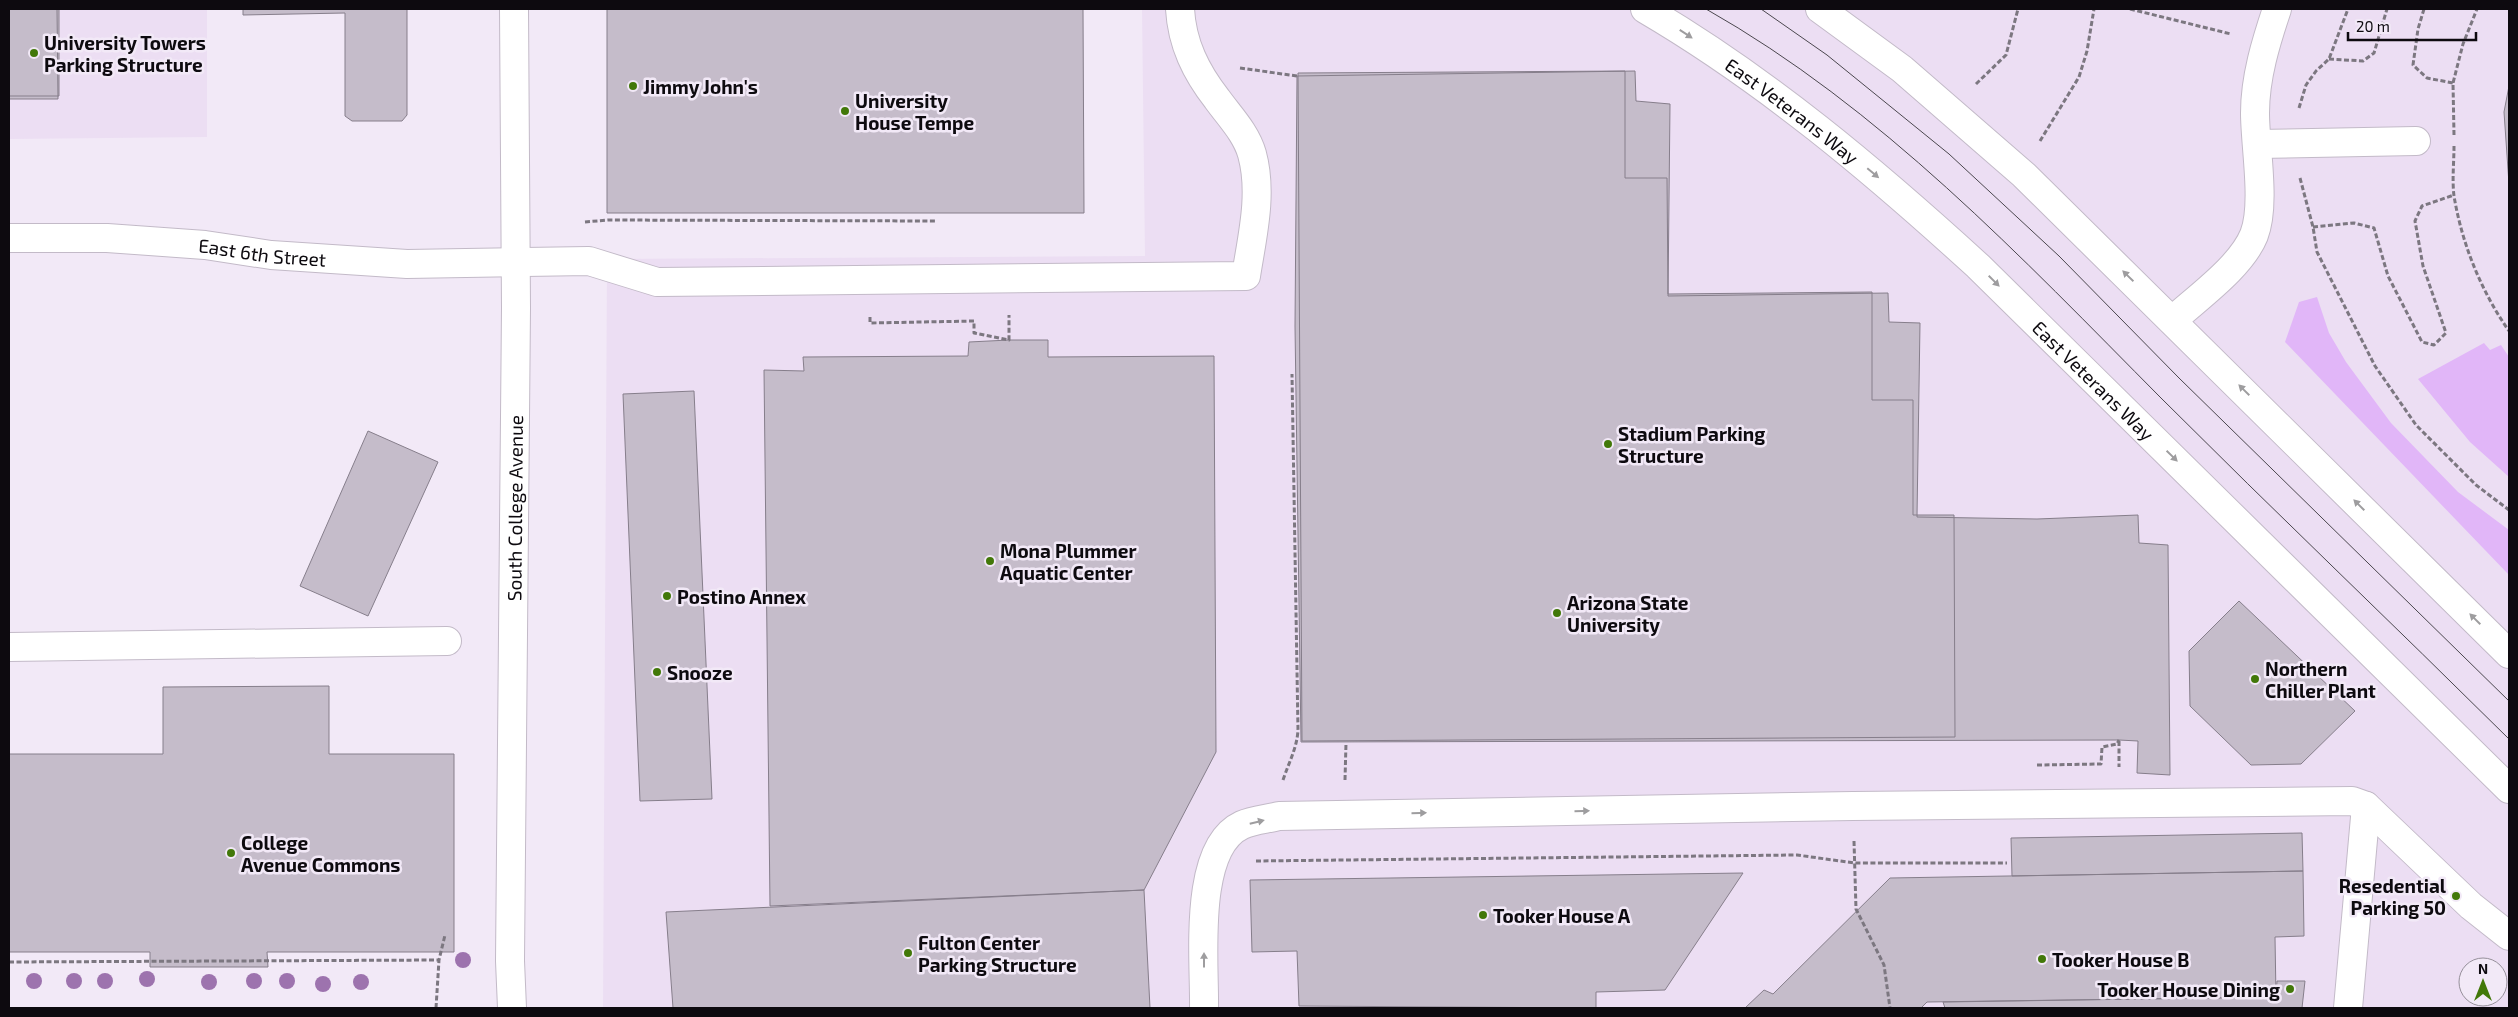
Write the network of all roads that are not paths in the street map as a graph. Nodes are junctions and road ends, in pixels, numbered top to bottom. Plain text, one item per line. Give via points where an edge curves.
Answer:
1 (514, 9) edge
2 (1180, 9) edge
3 (1645, 9) edge
4 (1820, 9) edge
5 (2277, 9) edge
6 (2416, 141) dead end
7 (2257, 144) junction
8 (9, 238) edge
9 (515, 262) junction
10 (2173, 320) junction
11 (447, 641) dead end
12 (9, 647) edge
13 (2509, 654) edge
14 (2509, 789) edge
15 (2366, 806) junction
16 (2509, 936) edge
17 (512, 1008) edge
18 (1204, 1008) edge
19 (2348, 1008) edge

1 - 9 street, South College Avenue
2 - 9 street, East 6th Street via 1181,30 1192,62 1239,127 1252,154 1257,185 1246,276 657,282 589,261
3 -> 14 street, East Veterans Way via 1726,60 1790,106 1932,223
10 -> 4 street via 2024,175 1960,118 1902,69
5 - 7 street via 2265,43 2255,112
6 - 7 street
7 - 10 street via 2259,210 2254,234 2243,254
8 - 9 street, East 6th Street via 107,238 205,244 333,261 407,264
9 - 17 street, South College Avenue
13 -> 10 street
11 - 12 street
15 - 16 street via 2471,906
18 -> 15 street via 1205,894 1211,864 1224,840 1242,825 1279,816 2329,801
15 - 19 street

